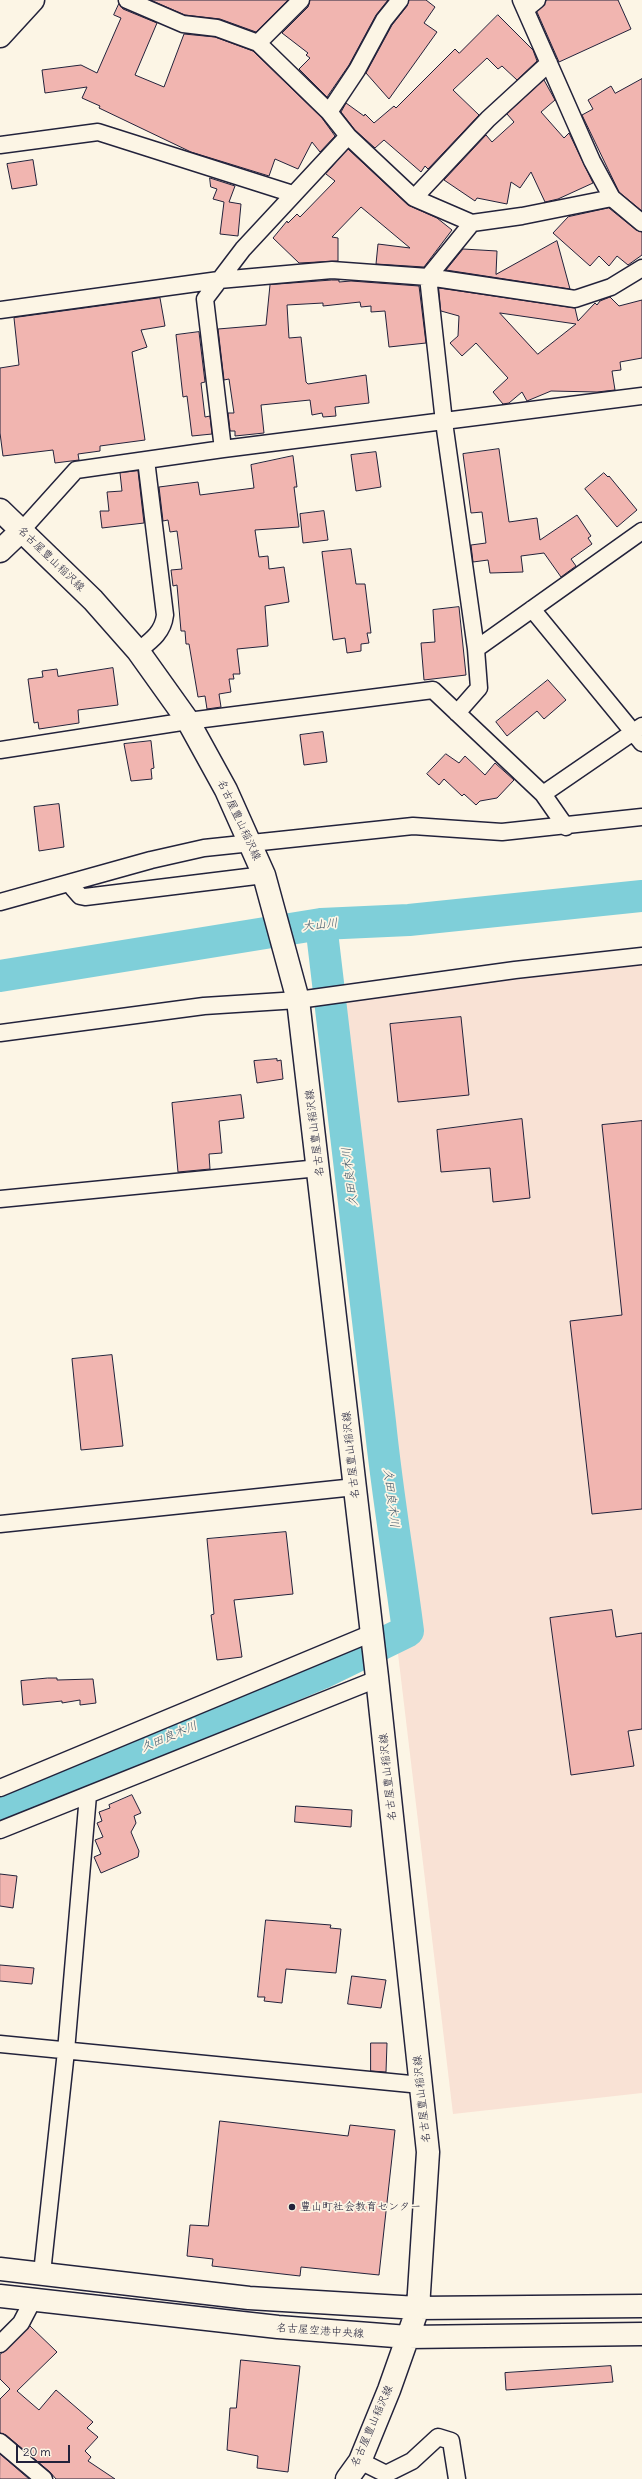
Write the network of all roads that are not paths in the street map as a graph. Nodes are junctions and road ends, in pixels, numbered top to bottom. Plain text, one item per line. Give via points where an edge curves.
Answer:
1 (10, 0) edge
2 (34, 0) edge
3 (127, 0) edge
4 (301, 0) edge
5 (400, 0) edge
6 (528, 3) edge
7 (0, 12) edge
8 (0, 36) edge
9 (258, 43) junction
10 (549, 63) junction
11 (329, 112) junction
12 (348, 136) junction
13 (0, 145) edge
14 (293, 194) junction
15 (414, 198) junction
16 (612, 198) junction
17 (472, 223) junction
18 (642, 223) edge
19 (642, 269) edge
20 (428, 277) junction
21 (219, 280) junction
22 (0, 310) edge
23 (642, 396) edge
24 (444, 422) junction
25 (223, 449) junction
26 (146, 460) junction
27 (0, 510) edge
28 (22, 530) junction
29 (642, 531) edge
30 (0, 551) edge
31 (532, 609) junction
32 (138, 650) junction
33 (476, 650) junction
34 (457, 713) junction
35 (188, 721) junction
36 (639, 733) edge
37 (0, 750) edge
38 (543, 794) junction
39 (642, 817) edge
40 (566, 826) junction
41 (250, 843) junction
42 (265, 878) junction
43 (74, 882) junction
44 (0, 902) edge
45 (642, 956) edge
46 (309, 998) junction
47 (0, 1033) edge
48 (319, 1168) junction
49 (0, 1199) edge
50 (355, 1487) junction
51 (0, 1524) edge
52 (372, 1634) junction
53 (377, 1678) junction
54 (0, 1788) edge
55 (88, 1795) junction
56 (0, 1830) edge
57 (0, 2044) edge
58 (66, 2051) junction
59 (421, 2085) junction
60 (0, 2269) edge
61 (42, 2273) junction
62 (0, 2296) edge
63 (33, 2300) junction
64 (642, 2306) edge
65 (418, 2308) junction
66 (642, 2334) edge
67 (408, 2337) junction
68 (0, 2344) edge
69 (0, 2442) edge
70 (360, 2461) junction
71 (40, 2478) edge
72 (347, 2479) edge
73 (457, 2479) edge

1 - 7 main road
2 - 8 main road
3 - 9 street via 183,24 217,28
4 - 9 street
5 - 11 street via 384,20 357,70
6 - 10 street
9 - 11 street
10 - 15 street via 488,119
10 - 16 street via 592,161
11 - 12 street
12 - 14 street
12 - 15 street
13 - 14 street via 98,132
14 - 21 street via 242,249
15 - 17 street
16 - 17 street
16 - 18 street
17 - 20 street
19 - 20 street via 611,287 575,299
20 - 21 street via 332,270
20 - 24 street
21 - 22 street
21 - 25 street via 205,299
23 - 24 street
24 - 25 street
24 - 33 street
25 - 26 street
26 - 28 street via 76,470
26 - 32 street via 165,615 164,623 155,638
27 - 28 main road, 名古屋豊山稲沢線
28 - 30 main road
28 - 32 main road, 名古屋豊山稲沢線 via 93,600
29 - 31 street
31 - 33 street
31 - 36 street
32 - 35 main road, 名古屋豊山稲沢線
33 - 34 street via 479,688
34 - 35 street via 433,690
34 - 38 street
35 - 37 street
35 - 41 main road, 名古屋豊山稲沢線 via 226,790
36 - 38 street
38 - 40 street
39 - 40 street
40 - 41 street via 502,832 413,826
41 - 42 main road, 名古屋豊山稲沢線
41 - 43 street via 189,852
42 - 43 street via 85,897 76,893 73,888
42 - 46 main road, 名古屋豊山稲沢線 via 293,976
43 - 44 street
45 - 46 street via 515,970
46 - 47 street via 204,1006
46 - 48 main road, 名古屋豊山稲沢線
48 - 49 street
48 - 50 main road, 名古屋豊山稲沢線
50 - 51 street
50 - 52 main road, 名古屋豊山稲沢線
52 - 53 main road, 名古屋豊山稲沢線
52 - 54 street
53 - 55 street
53 - 59 main road, 名古屋豊山稲沢線
55 - 56 street
55 - 58 street
57 - 58 street
58 - 59 street
58 - 61 street
59 - 65 main road, 名古屋豊山稲沢線 via 428,2152
60 - 61 main road
61 - 65 main road via 249,2298
62 - 63 main road, 名古屋空港中央線
63 - 67 main road, 名古屋空港中央線 via 278,2328
63 - 68 street via 21,2323
64 - 65 main road
65 - 67 main road, 名古屋豊山稲沢線
66 - 67 main road, 名古屋空港中央線
67 - 70 main road, 名古屋豊山稲沢線
69 - 71 street
70 - 72 main road, 名古屋豊山稲沢線
70 - 73 street via 386,2474 412,2461 438,2437 451,2441

